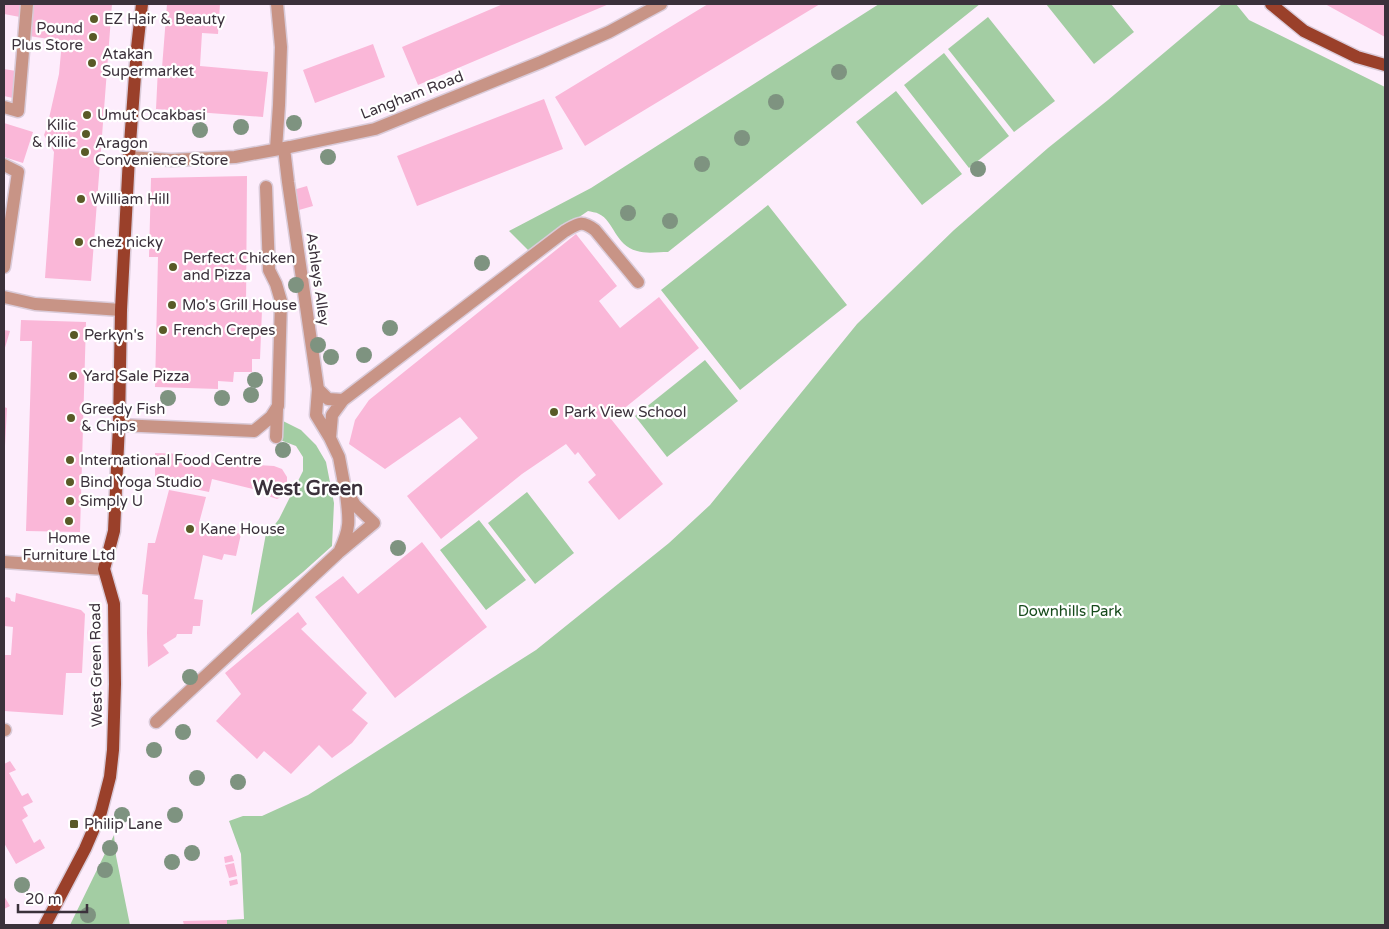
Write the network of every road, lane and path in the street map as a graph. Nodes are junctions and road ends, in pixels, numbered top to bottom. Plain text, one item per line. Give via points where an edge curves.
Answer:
1 (27, 4) edge
2 (142, 4) edge
3 (277, 4) edge
4 (661, 4) edge
5 (1271, 4) edge
6 (645, 8) edge
7 (1385, 65) edge
8 (4, 107) edge
9 (280, 149) junction
10 (130, 157) junction
11 (4, 165) edge
12 (266, 187) dead end
13 (4, 267) edge
14 (638, 282) dead end
15 (4, 297) edge
16 (121, 310) junction
17 (318, 389) junction
18 (343, 400) junction
19 (278, 406) junction
20 (119, 425) junction
21 (276, 437) dead end
22 (330, 438) junction
23 (345, 490) junction
24 (338, 553) junction
25 (4, 562) edge
26 (104, 569) junction
27 (156, 722) dead end
28 (45, 925) edge

1 - 8 street via 18,111
2 - 10 main road
3 - 9 street, Ashleys Alley via 281,47
4 - 6 street, Langham Road
5 - 7 main road via 1304,31 1357,57
6 - 9 street, Langham Road via 609,32 375,129
9 - 10 street, Langham Road via 226,157 171,160
9 - 17 street, Ashleys Alley via 288,182
10 - 16 main road
11 - 13 street via 18,172
12 - 19 street via 269,270 281,301
14 - 18 street via 595,230 587,224 578,223
15 - 16 street via 35,304
16 - 20 main road
17 - 18 street via 328,399
17 - 22 street, Ashleys Alley via 316,415
18 - 22 street via 332,415
19 - 20 street via 271,417 254,431
19 - 21 street
20 - 26 main road via 114,531
22 - 23 street via 339,457
23 - 24 street via 350,520
23 - 24 street via 355,505 374,522
24 - 27 street
25 - 26 street
26 - 28 main road, West Green Road via 114,604 115,684 110,777 101,812

